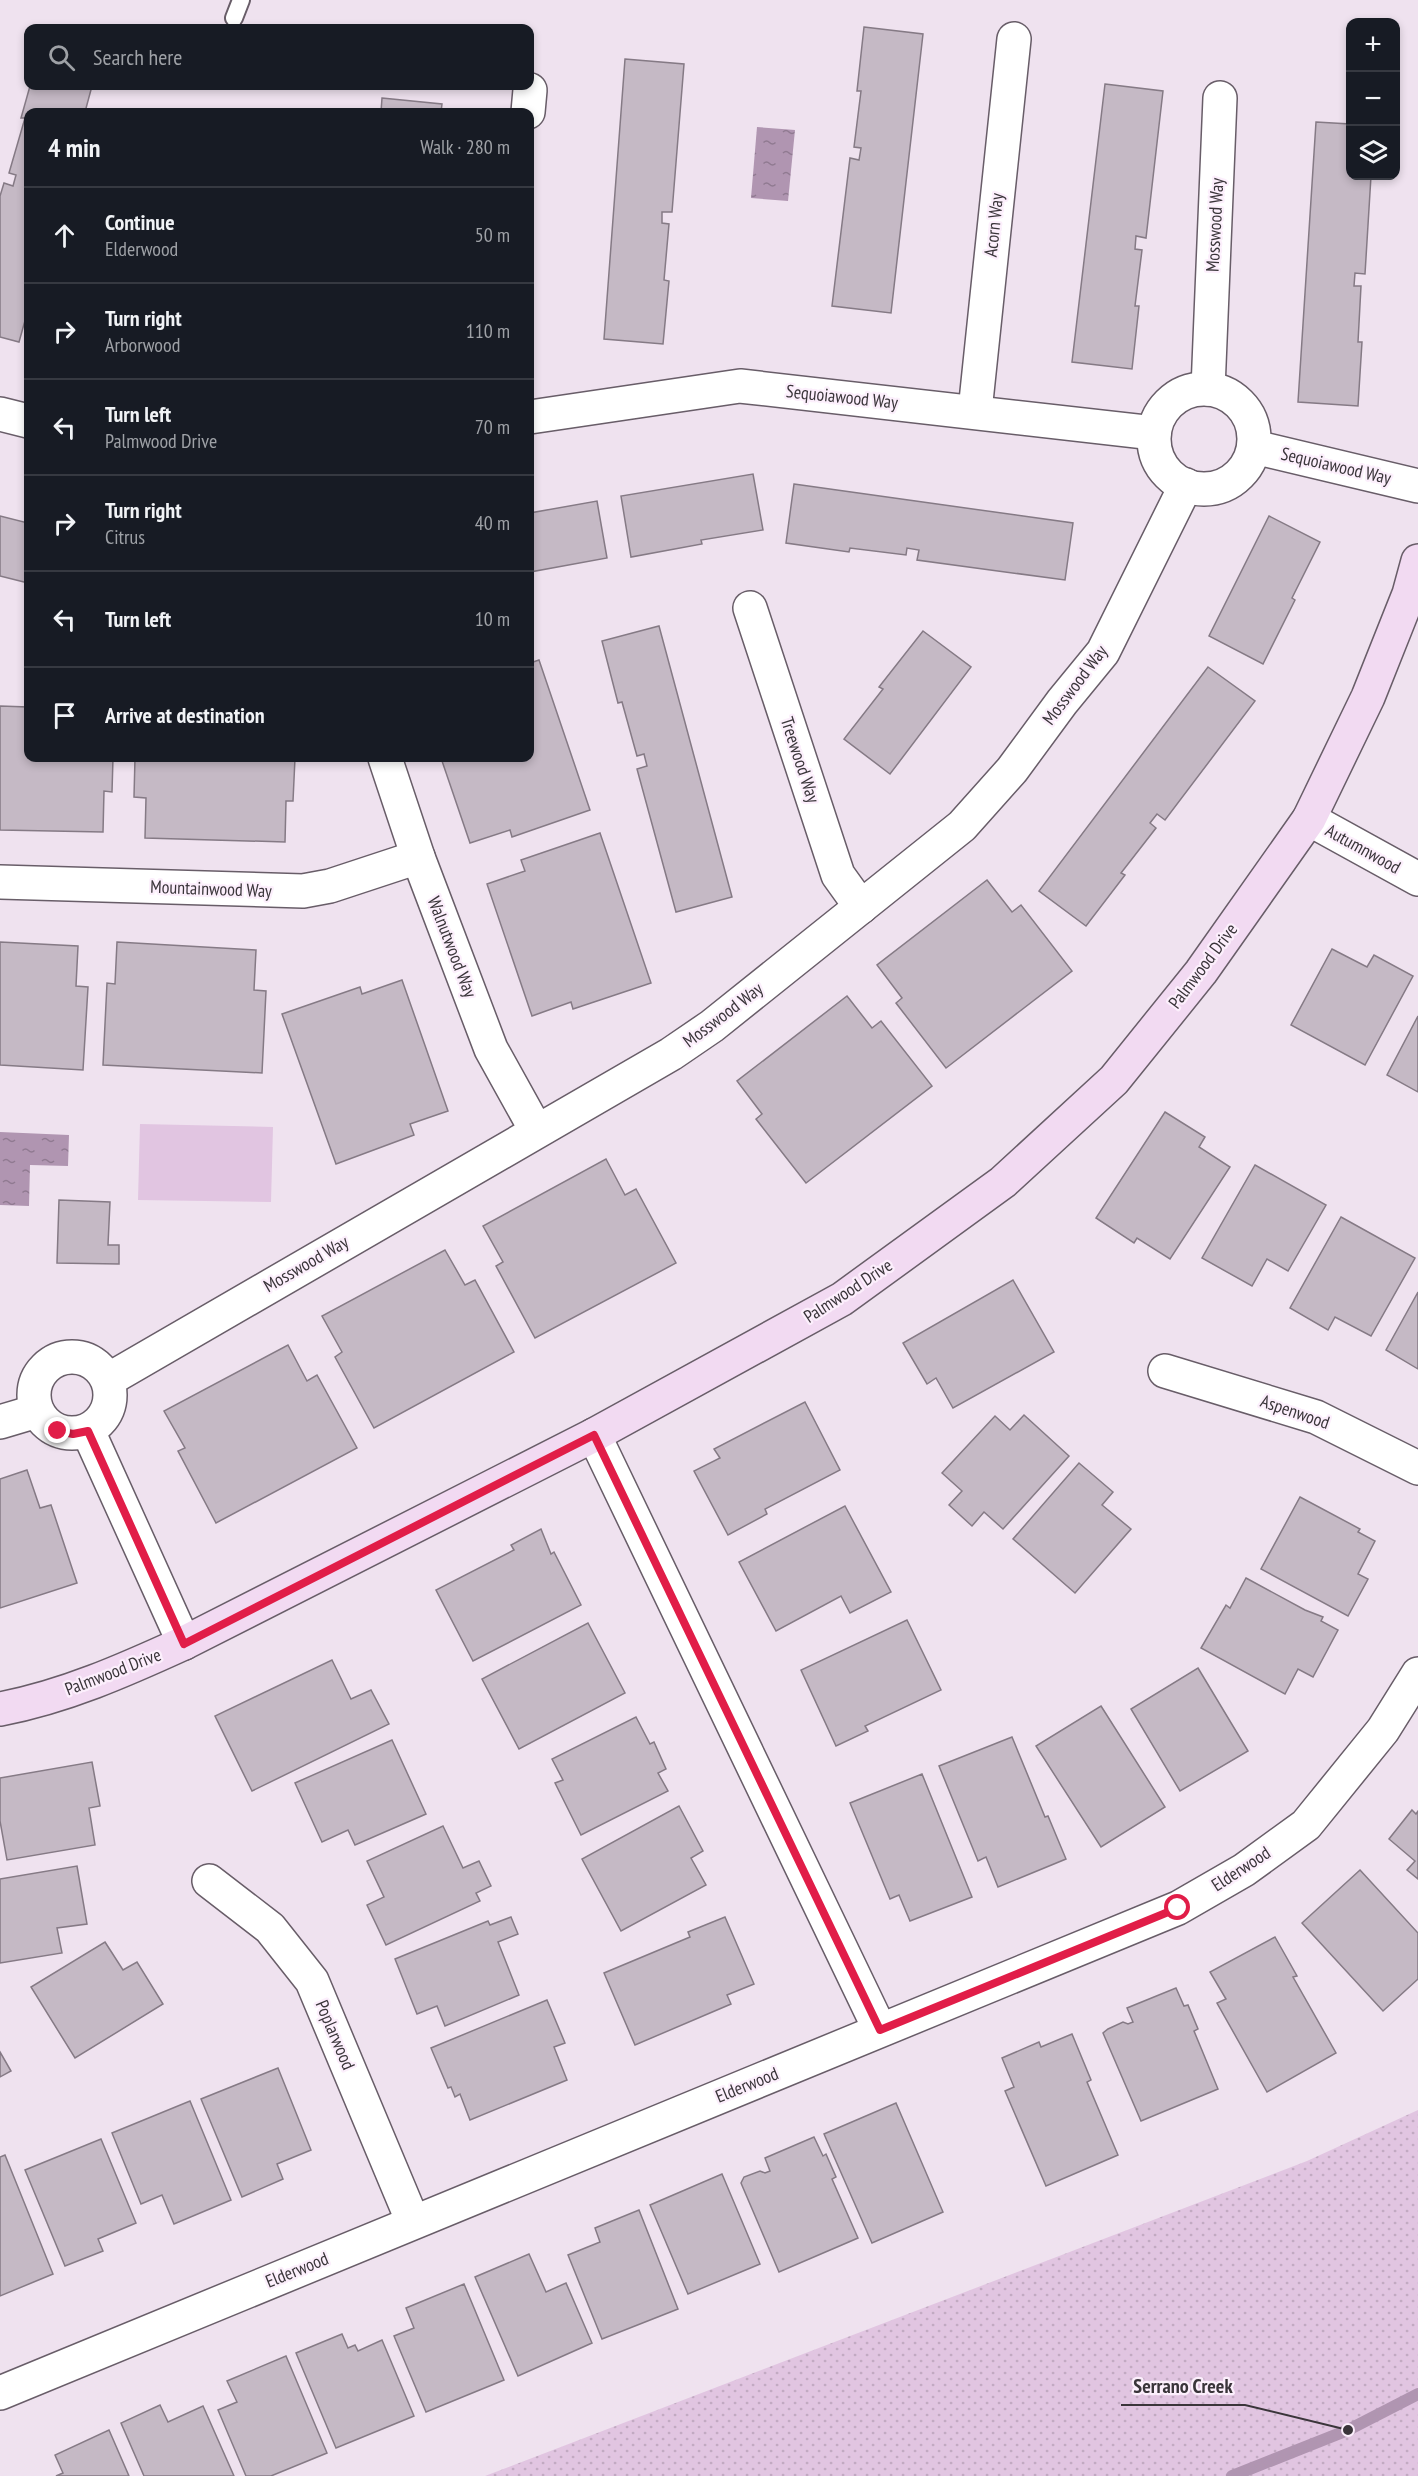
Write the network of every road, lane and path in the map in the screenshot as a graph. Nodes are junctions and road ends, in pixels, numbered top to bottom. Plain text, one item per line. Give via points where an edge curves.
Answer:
1 (241, 0) edge
2 (234, 18) dead end
3 (1014, 39) dead end
4 (1220, 98) dead end
5 (1208, 388) junction
6 (975, 411) junction
7 (0, 414) edge
8 (534, 416) edge
9 (24, 420) edge
10 (1154, 434) junction
11 (1254, 447) junction
12 (1186, 485) junction
13 (1418, 486) edge
14 (1418, 561) edge
15 (750, 608) dead end
16 (386, 762) edge
17 (1309, 819) junction
18 (418, 857) junction
19 (1418, 879) edge
20 (0, 882) edge
21 (861, 907) junction
22 (536, 1130) junction
23 (1165, 1371) dead end
24 (108, 1380) junction
25 (37, 1411) junction
26 (0, 1422) edge
27 (88, 1431) junction
28 (594, 1435) junction
29 (1418, 1468) edge
30 (184, 1644) junction
31 (1418, 1674) edge
32 (0, 1709) edge
33 (209, 1881) dead end
34 (880, 2030) junction
35 (413, 2222) junction
36 (0, 2392) edge

1 - 2 lane
3 - 6 street, Acorn Way
4 - 5 street, Mosswood Way
5 - 10 street via 1192,390 1172,401 1158,418
5 - 11 street via 1238,401 1254,430
6 - 8 street, Sequoiawood Way via 740,386
6 - 10 street, Sequoiawood Way
7 - 9 street
10 - 12 street via 1161,465
11 - 12 street via 1241,473 1229,482 1201,488
11 - 13 street, Sequoiawood Way
12 - 21 street, Mosswood Way via 1104,652 1012,770 962,826
14 - 17 street, Palmwood Drive via 1368,697
15 - 21 street, Treewood Way via 837,875
16 - 18 street, Walnutwood Way
17 - 19 street, Autumnwood
17 - 28 street, Palmwood Drive via 1201,972 1114,1080 1004,1182 842,1299
18 - 20 street, Mountainwood Way via 303,891
18 - 22 street, Walnutwood Way via 490,1049
21 - 22 street, Mosswood Way via 712,1026 671,1054
22 - 24 street, Mosswood Way
23 - 29 street, Aspenwood via 1316,1417
24 - 25 street via 100,1368 86,1359 57,1360 44,1368 36,1382
24 - 27 street via 108,1410
25 - 26 street
25 - 27 street via 45,1424 58,1431
27 - 30 street
28 - 30 street, Palmwood Drive
28 - 34 street
30 - 32 street, Palmwood Drive via 67,1690
31 - 34 street, Elderwood via 1383,1730 1306,1825 1244,1870 1178,1908
33 - 35 street, Poplarwood via 270,1928 312,1981
34 - 35 street, Elderwood
35 - 36 street, Elderwood

